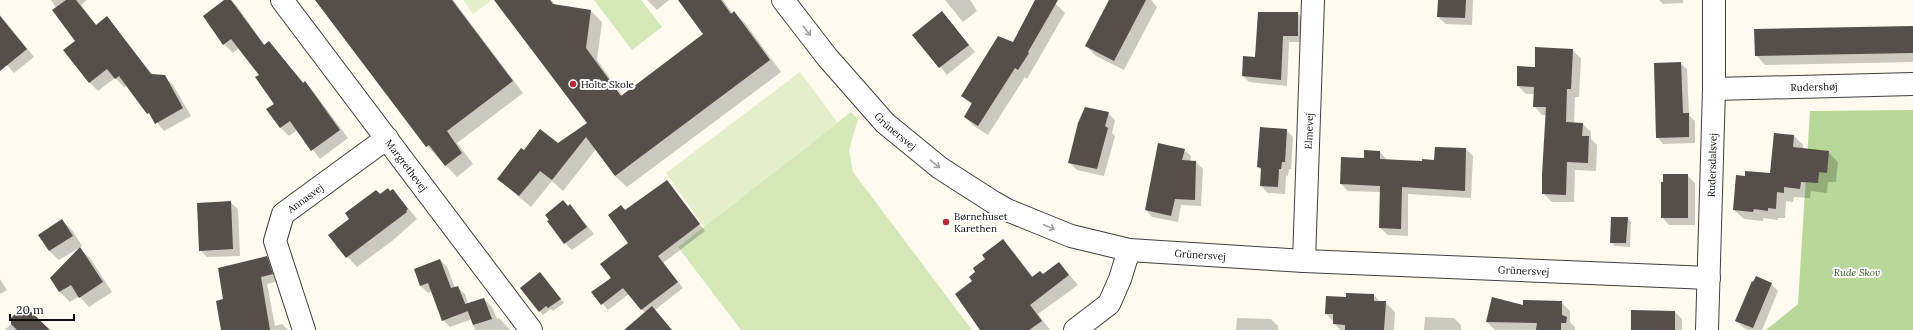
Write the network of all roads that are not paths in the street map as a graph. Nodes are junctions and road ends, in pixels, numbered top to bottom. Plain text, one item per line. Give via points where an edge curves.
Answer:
1 (282, 0) edge
2 (783, 0) edge
3 (1313, 0) edge
4 (1714, 0) edge
5 (1913, 84) edge
6 (1714, 89) junction
7 (387, 138) junction
8 (1129, 250) junction
9 (1304, 261) junction
10 (1709, 278) junction
11 (304, 330) edge
12 (530, 330) edge
13 (1075, 330) edge
14 (1707, 330) edge

1 - 7 street, Margrethevej
2 -> 8 street, Grünersvej via 827,57 885,123 940,168 1006,210 1071,236
3 - 9 street, Elmevej
4 - 6 street, Rudersdalsvej
5 - 6 street, Rudershøj
6 - 10 street, Rudersdalsvej
7 - 11 street, Annasvej via 283,214 275,240
7 - 12 street, Margrethevej
8 - 9 street, Grünersvej
8 - 13 street via 1120,279 1108,304
9 - 10 street, Grünersvej
10 - 14 street, Rudersdalsvej

